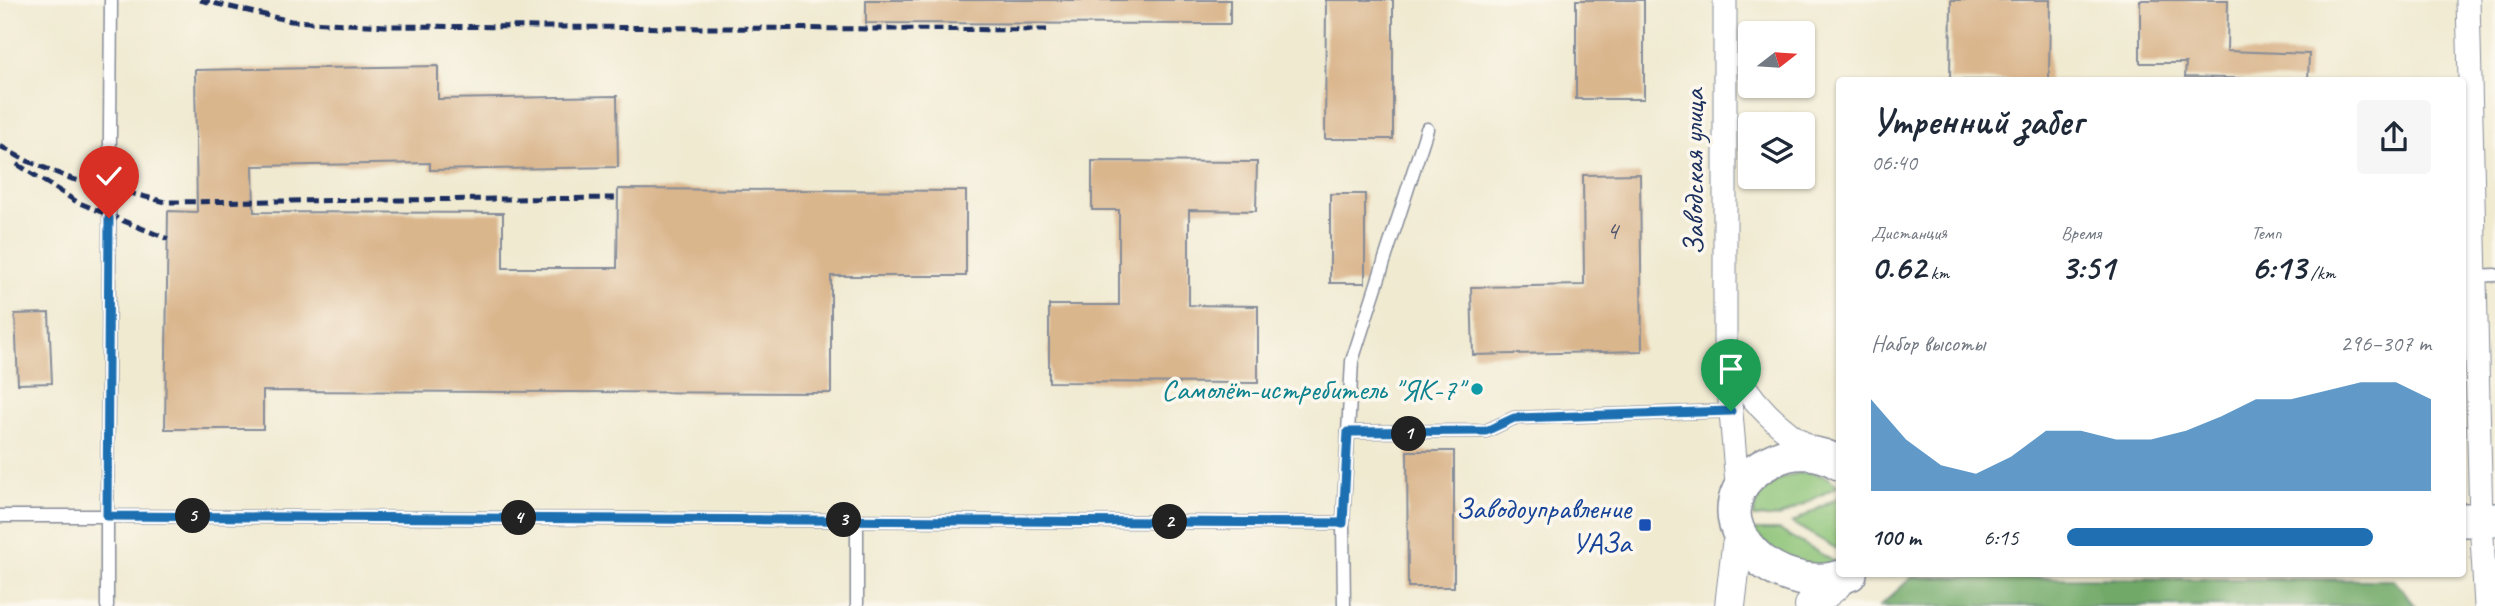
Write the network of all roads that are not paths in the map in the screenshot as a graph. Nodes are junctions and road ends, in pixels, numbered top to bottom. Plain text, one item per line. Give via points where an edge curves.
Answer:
1 (111, 0) edge
2 (1725, 0) edge
3 (2468, 0) edge
4 (1427, 129) dead end
5 (2485, 275) edge
6 (1725, 344) junction
7 (2470, 399) edge
8 (1731, 411) junction
9 (1348, 432) junction
10 (2487, 441) edge
11 (1829, 458) edge
12 (1738, 496) junction
13 (0, 516) edge
14 (107, 516) junction
15 (857, 520) junction
16 (2479, 520) edge
17 (1343, 523) junction
18 (1737, 547) junction
19 (1847, 577) edge
20 (107, 606) edge
21 (857, 606) edge
22 (1343, 606) edge
23 (1730, 606) edge
24 (1810, 606) edge
25 (2486, 606) edge

1 - 14 lane
2 - 6 street, Заводская улица
3 - 5 street
4 - 9 lane via 1352,361
5 - 7 street
6 - 8 street, Заводская улица
6 - 11 street via 1744,384 1761,406 1792,438
7 - 10 street
8 - 9 lane via 1514,418 1486,431
8 - 12 street, Заводская улица
9 - 17 lane
10 - 16 street
11 - 12 main road via 1802,452 1782,455 1763,464
12 - 18 main road
13 - 14 lane
14 - 15 lane
14 - 20 lane
15 - 17 lane
15 - 21 lane
16 - 25 street
17 - 22 lane
18 - 19 main road via 1752,569 1773,586 1808,593
18 - 23 street
19 - 24 street

